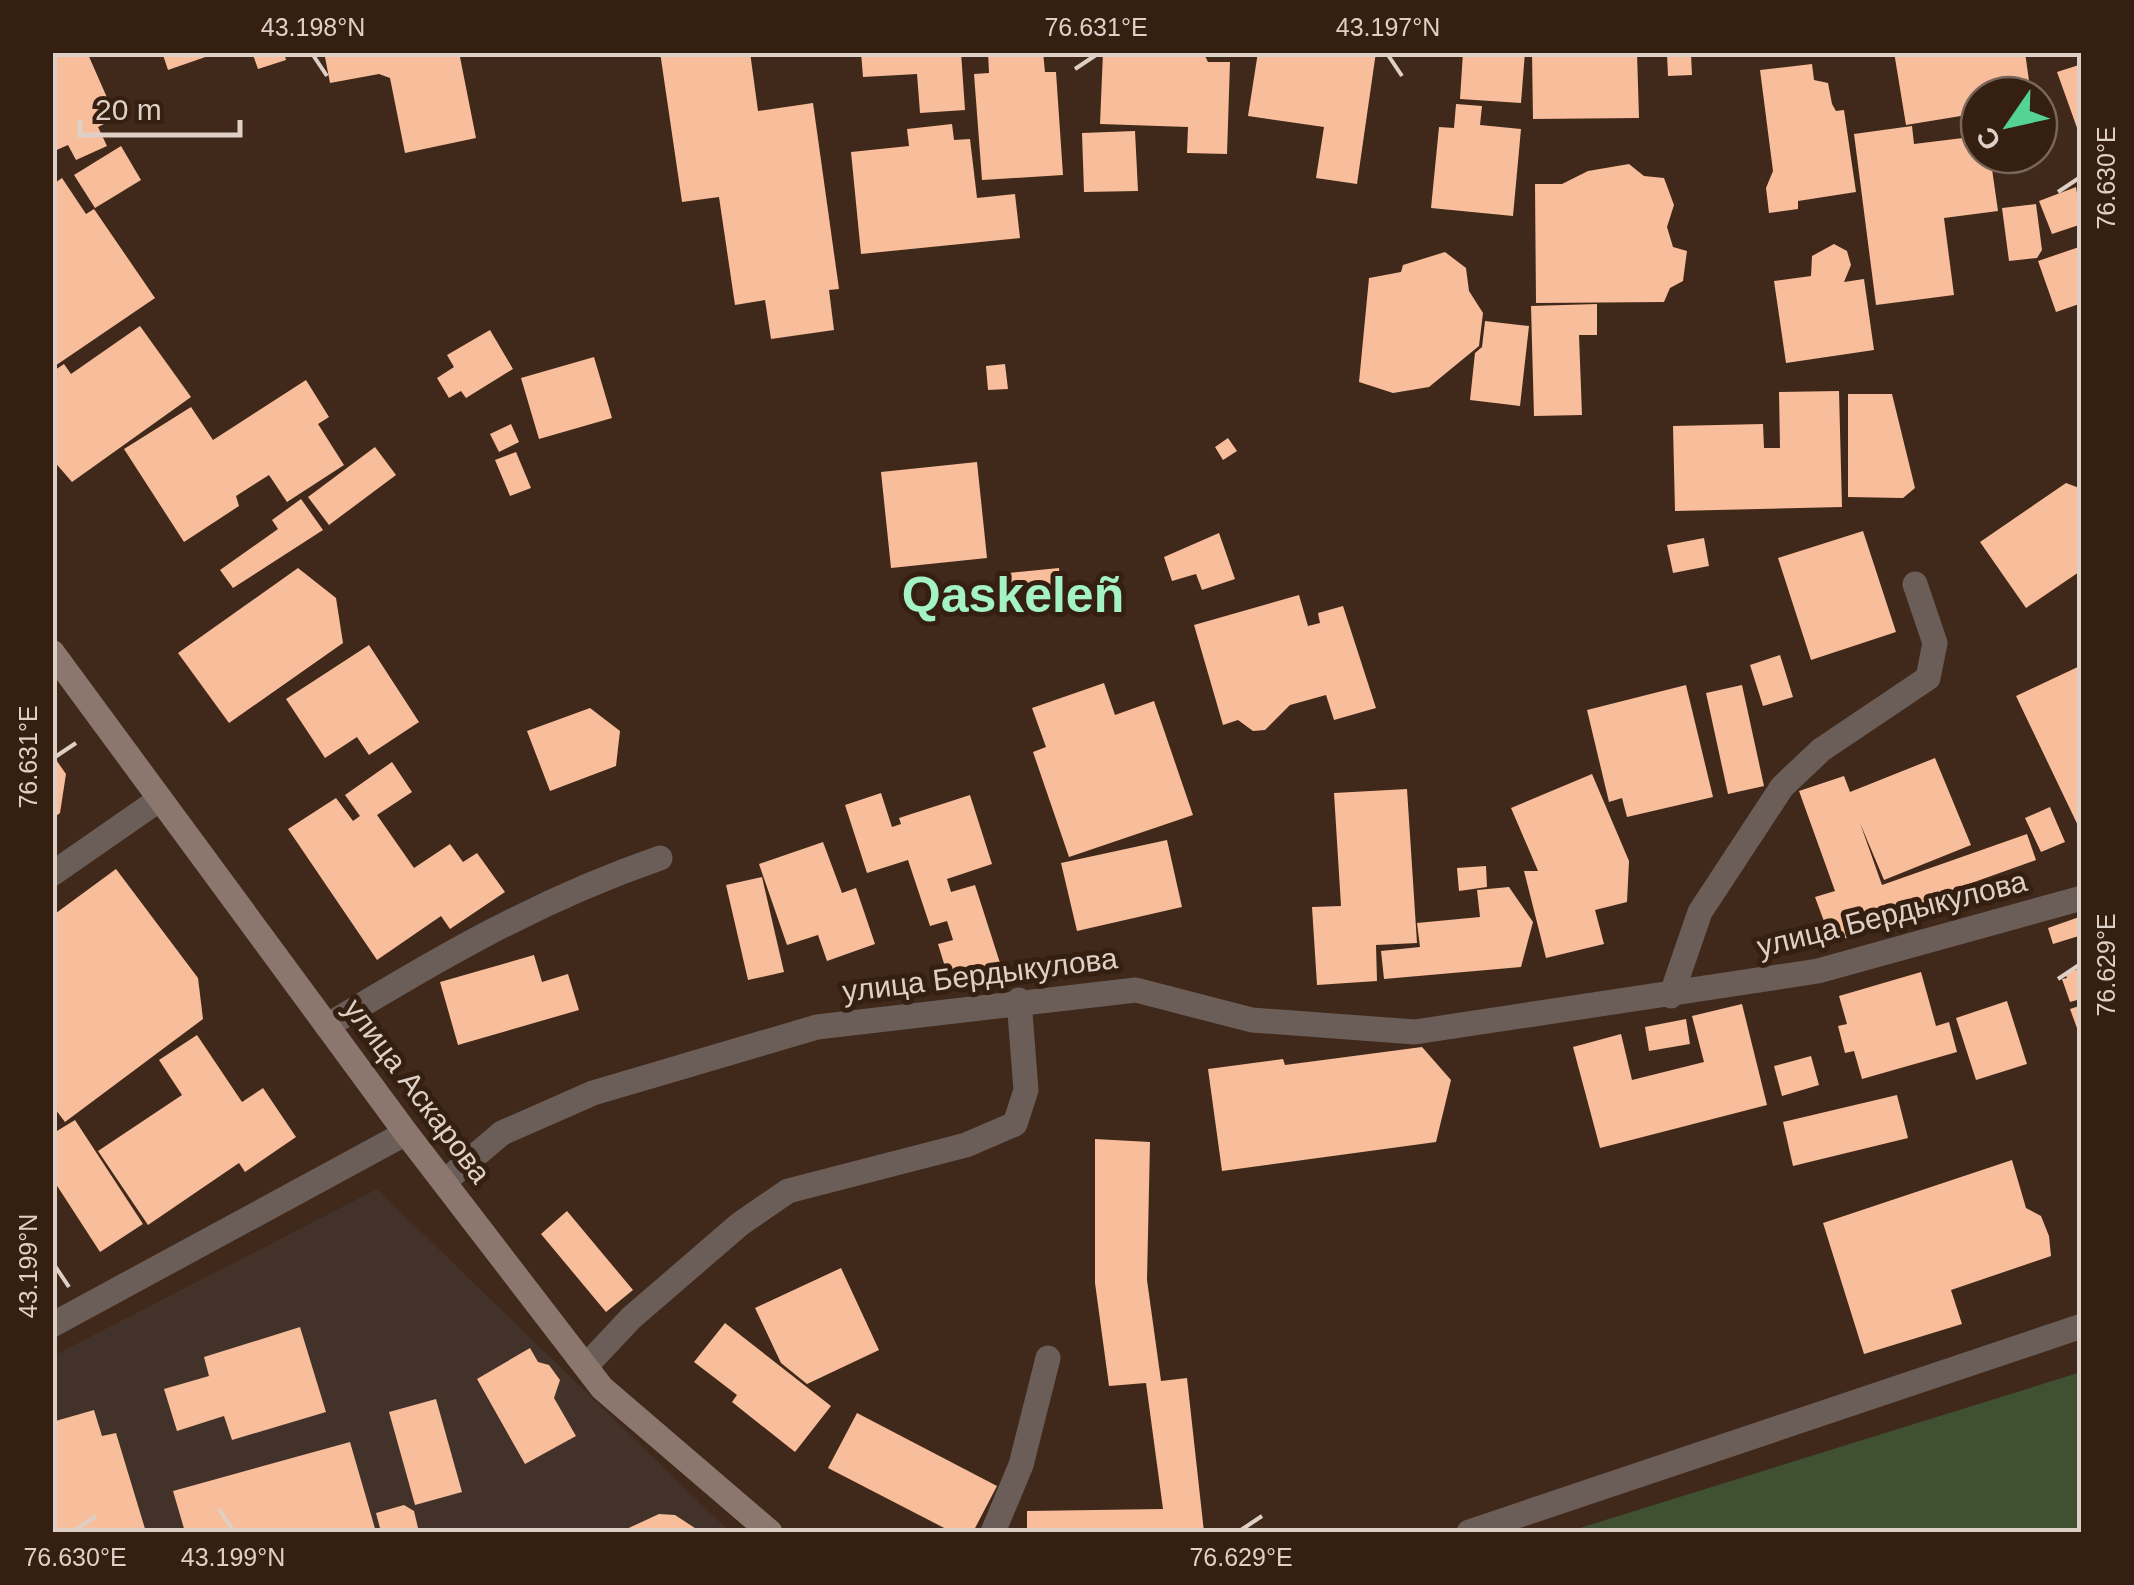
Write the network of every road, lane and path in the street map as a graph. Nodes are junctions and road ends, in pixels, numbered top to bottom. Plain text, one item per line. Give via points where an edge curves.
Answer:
1 (1915, 584) dead end
2 (52, 652) edge
3 (160, 799) junction
4 (660, 858) dead end
5 (52, 874) edge
6 (2082, 898) edge
7 (1671, 996) junction
8 (1019, 1000) junction
9 (327, 1026) junction
10 (406, 1133) junction
11 (444, 1182) junction
12 (52, 1325) edge
13 (2082, 1326) edge
14 (1048, 1358) dead end
15 (586, 1366) junction
16 (754, 1527) edge
17 (993, 1532) edge
18 (1469, 1532) edge

1 - 7 street via 1935,643 1928,678 1822,750 1782,787 1700,912
2 - 3 main road, улица Аскарова
3 - 5 street
3 - 9 main road, улица Аскарова
4 - 9 street via 475,936
6 - 7 street, улица Бердыкулова via 1818,971
7 - 8 street, улица Бердыкулова via 1415,1032 1252,1020 1136,990
8 - 11 street, улица Бердыкулова via 817,1027 593,1093 502,1133
8 - 15 street via 1026,1090 1014,1124 966,1144 788,1191 740,1224
9 - 10 main road, улица Аскарова
10 - 11 main road, улица Аскарова
10 - 12 street
11 - 15 main road, улица Аскарова
13 - 18 street
14 - 17 street via 1021,1465
15 - 16 main road, улица Аскарова

